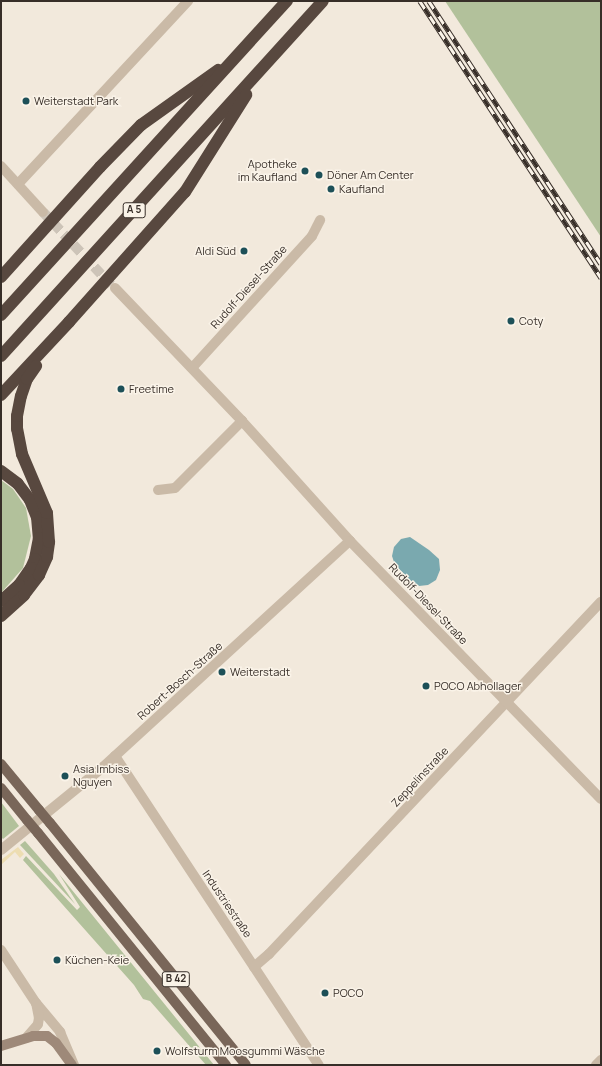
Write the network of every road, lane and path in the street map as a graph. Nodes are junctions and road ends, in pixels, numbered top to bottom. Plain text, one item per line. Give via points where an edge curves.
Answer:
1 (287, 1) edge
2 (323, 1) edge
3 (185, 2) edge
4 (235, 58) junction
5 (266, 64) junction
6 (1, 166) edge
7 (18, 184) junction
8 (43, 212) tunnel mouth
9 (320, 220) dead end
10 (32, 242) junction
11 (1, 270) edge
12 (1, 277) edge
13 (115, 288) tunnel mouth
14 (1, 315) edge
15 (69, 322) junction
16 (1, 356) edge
17 (192, 368) junction
18 (1, 395) edge
19 (242, 421) junction
20 (1, 471) edge
21 (158, 490) dead end
22 (350, 541) junction
23 (1, 602) edge
24 (601, 602) edge
25 (1, 616) edge
26 (507, 702) junction
27 (115, 756) junction
28 (1, 764) edge
29 (1, 788) edge
30 (601, 799) edge
31 (1, 850) edge
32 (1, 950) edge
33 (254, 967) junction
34 (36, 1003) junction
35 (26, 1038) junction
36 (1, 1046) edge
37 (601, 1060) edge
38 (73, 1065) edge
39 (226, 1065) edge
40 (246, 1065) edge
41 (319, 1065) edge
42 (596, 1065) edge

1 - 4 highway, A 5
2 - 5 highway, A 5
3 - 7 street
4 - 10 highway via 141,125
4 - 14 highway, A 5
5 - 15 highway, A 5 via 185,192
5 - 16 highway, A 5
6 - 7 street
7 - 8 street
9 - 17 street, Rudolf-Diesel-Straße via 312,236
10 - 11 highway
10 - 12 highway
13 - 17 street, Rudolf-Diesel-Straße
15 - 18 highway, A 5
15 - 25 highway, A 5 via 27,379 17,416 18,443 47,513 50,542 47,557 32,585
17 - 19 street, Rudolf-Diesel-Straße
19 - 21 street via 175,488
19 - 22 street, Rudolf-Diesel-Straße
20 - 23 highway via 18,484 30,500 39,538 31,568 19,585
22 - 26 street, Rudolf-Diesel-Straße
22 - 27 street, Robert-Bosch-Straße
24 - 26 street, Zeppelinstraße
26 - 30 street, Rudolf-Diesel-Straße
26 - 33 street, Zeppelinstraße
27 - 31 street, Robert-Bosch-Straße
27 - 33 street, Industriestraße
28 - 40 main road, B 42, bridge
29 - 39 main road, B 42, bridge
32 - 34 street
33 - 41 street, Industriestraße
34 - 35 street via 38,1024
34 - 38 street via 60,1032
35 - 36 main road
35 - 38 main road via 47,1036 56,1043
37 - 42 street

